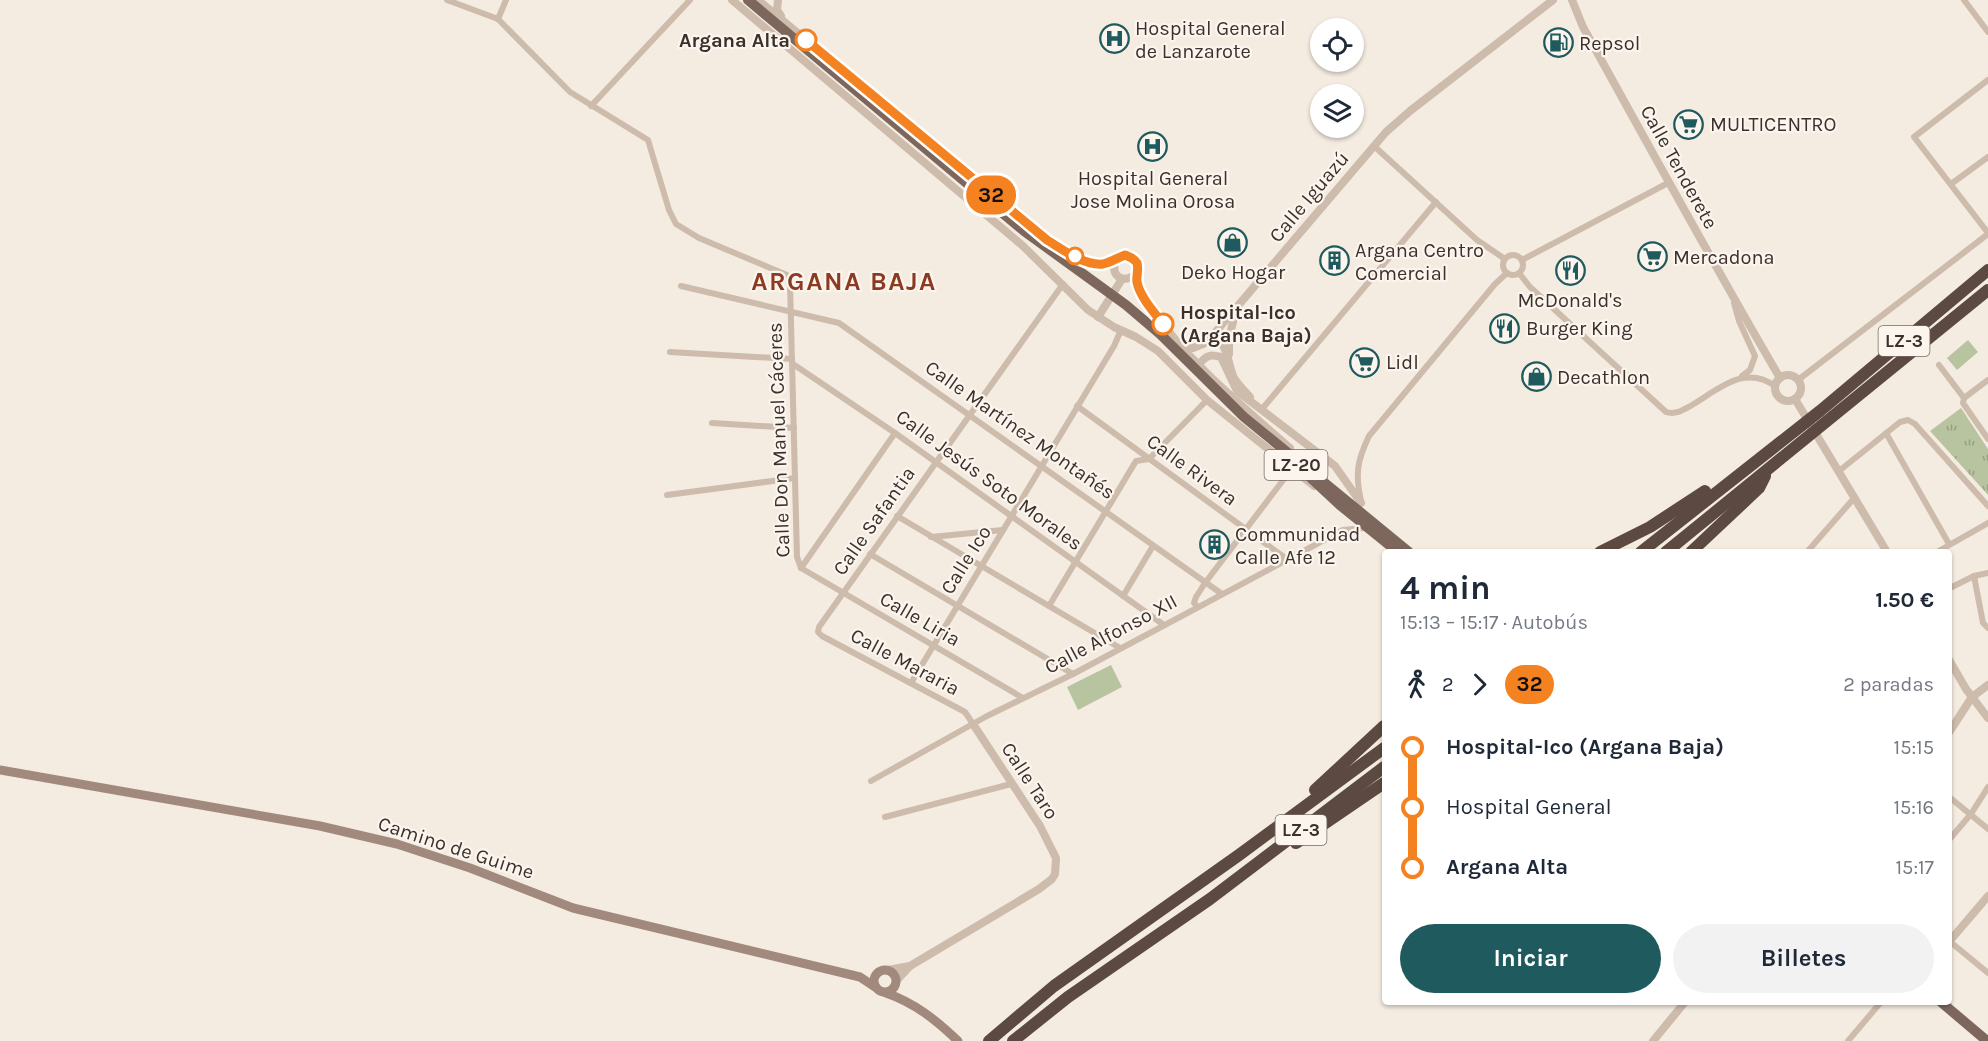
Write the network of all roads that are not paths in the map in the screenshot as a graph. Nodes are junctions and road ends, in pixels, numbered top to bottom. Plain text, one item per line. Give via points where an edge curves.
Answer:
1 (447, 0) edge
2 (506, 0) edge
3 (690, 0) edge
4 (732, 0) edge
5 (741, 0) edge
6 (748, 0) edge
7 (778, 0) edge
8 (1553, 0) edge
9 (1563, 0) edge
10 (1571, 0) edge
11 (1964, 0) edge
12 (762, 1) edge
13 (498, 19) junction
14 (790, 26) junction
15 (1988, 32) edge
16 (1988, 80) edge
17 (591, 106) junction
18 (1374, 146) junction
19 (1988, 157) edge
20 (1668, 183) junction
21 (1951, 184) junction
22 (1436, 202) junction
23 (1988, 234) edge
24 (1505, 259) junction
25 (1522, 260) junction
26 (1115, 261) junction
27 (1988, 270) edge
28 (1507, 273) junction
29 (1519, 273) junction
30 (1136, 274) junction
31 (1122, 279) junction
32 (1063, 284) junction
33 (681, 286) dead end
34 (1988, 290) edge
35 (1733, 299) junction
36 (1236, 308) junction
37 (790, 312) junction
38 (1098, 317) junction
39 (1121, 330) junction
40 (1212, 337) junction
41 (1178, 342) junction
42 (670, 352) dead end
43 (1225, 356) junction
44 (792, 361) junction
45 (1203, 365) junction
46 (1939, 365) dead end
47 (1739, 378) junction
48 (1780, 378) junction
49 (1798, 380) junction
50 (1988, 380) edge
51 (1775, 386) junction
52 (1964, 398) junction
53 (1795, 399) junction
54 (1207, 400) junction
55 (1077, 406) junction
56 (1259, 407) junction
57 (970, 416) junction
58 (712, 423) dead end
59 (794, 428) junction
60 (895, 433) junction
61 (1886, 433) junction
62 (1987, 437) edge
63 (1779, 442) junction
64 (1149, 459) junction
65 (936, 462) junction
66 (1041, 465) junction
67 (1294, 470) junction
68 (1768, 470) junction
69 (1839, 471) junction
70 (795, 478) junction
71 (1326, 482) junction
72 (667, 495) dead end
73 (1855, 497) junction
74 (1361, 503) junction
75 (1340, 505) junction
76 (1988, 506) edge
77 (1106, 511) junction
78 (897, 516) junction
79 (1012, 516) junction
80 (1988, 523) edge
81 (1372, 527) junction
82 (1246, 529) junction
83 (1003, 530) junction
84 (930, 537) junction
85 (1949, 544) junction
86 (1153, 546) junction
87 (1401, 549) edge
88 (1606, 549) edge
89 (1645, 549) edge
90 (1670, 549) edge
91 (1694, 549) edge
92 (1811, 549) edge
93 (1884, 549) edge
94 (1942, 549) edge
95 (870, 554) junction
96 (1288, 560) junction
97 (1076, 562) junction
98 (981, 567) junction
99 (801, 568) junction
100 (1988, 573) edge
101 (1974, 576) junction
102 (1205, 583) junction
103 (1952, 586) edge
104 (843, 594) junction
105 (1222, 594) junction
106 (1123, 596) junction
107 (957, 606) junction
108 (1049, 606) junction
109 (1197, 607) junction
110 (1164, 626) junction
111 (1988, 628) edge
112 (818, 632) joint
113 (933, 645) junction
114 (1120, 648) junction
115 (1952, 664) edge
116 (1073, 674) junction
117 (911, 683) junction
118 (1988, 685) edge
119 (1972, 697) junction
120 (1023, 698) junction
121 (1988, 718) edge
122 (973, 724) junction
123 (1382, 728) edge
124 (1952, 728) edge
125 (1382, 749) edge
126 (1382, 769) edge
127 (0, 770) edge
128 (870, 781) dead end
129 (1011, 784) junction
130 (1382, 784) edge
131 (1988, 787) edge
132 (1952, 799) edge
133 (1971, 814) junction
134 (885, 817) dead end
135 (1988, 829) edge
136 (1952, 836) edge
137 (1239, 855) junction
138 (1222, 890) junction
139 (1987, 898) edge
140 (1952, 938) edge
141 (1952, 943) edge
142 (910, 966) junction
143 (883, 972) junction
144 (1988, 973) edge
145 (860, 977) junction
146 (896, 982) junction
147 (875, 987) junction
148 (886, 993) junction
149 (903, 999) junction
150 (1683, 1005) edge
151 (1878, 1005) edge
152 (1945, 1005) edge
153 (956, 1039) edge
154 (989, 1041) edge
155 (1013, 1041) edge
156 (1653, 1041) edge
157 (1848, 1041) edge
158 (1987, 1041) edge

1 - 13 street
2 - 13 street
3 - 17 street
4 - 32 street
5 - 75 main road, LZ-20 via 1021,234 1149,331
6 - 71 main road, LZ-20 via 1024,231 1134,312 1244,417
7 - 14 street via 777,10
8 - 18 street, Calle Iguazú via 1410,111
9 - 10 street
10 - 20 street, Calle Tenderete
11 - 15 street
12 - 14 street
13 - 17 street via 570,92
14 - 26 street via 1035,232 1094,264
16 - 21 street via 1914,137
17 - 37 street, Calle Don Manuel Cáceres via 648,140 676,224 699,238 787,275
18 - 22 street
18 - 36 street, Calle Iguazú
19 - 21 street
20 - 25 street
20 - 35 street, Calle Tenderete
21 - 23 street
22 - 24 street via 1477,240
22 - 56 street
23 - 49 street
24 - 25 street via 1516,256
24 - 28 street
25 - 29 street
26 - 30 street via 1125,255 1133,257 1137,262
26 - 31 street via 1113,268
27 - 63 highway, LZ-3
28 - 29 street
28 - 74 street via 1369,436 1358,463
29 - 47 street via 1666,412 1679,412
30 - 31 street
30 - 41 street via 1142,294
31 - 38 street
32 - 38 street
32 - 57 street, Calle Safantia
33 - 37 street, Calle Martínez Montañés
34 - 68 highway, LZ-3
35 - 47 street via 1755,356 1750,370
35 - 48 street, Calle Tenderete
36 - 40 street, Calle Iguazú
36 - 43 street
37 - 44 street, Calle Don Manuel Cáceres
37 - 57 street, Calle Martínez Montañés via 839,323
38 - 39 street
39 - 54 street via 1158,351
39 - 55 street, Calle Ico
40 - 41 street via 1193,348
40 - 43 street
40 - 45 street, Calle Iguazú
41 - 45 street
42 - 44 street
43 - 45 street via 1206,356
43 - 56 street via 1237,391
44 - 59 street, Calle Don Manuel Cáceres
44 - 60 street, Calle Jesús Soto Morales
45 - 71 street
46 - 52 street
47 - 51 street via 1759,377
48 - 49 street via 1786,375
48 - 51 street
49 - 53 street via 1800,394
50 - 52 street
51 - 53 street via 1781,399
52 - 62 street via 1963,403
53 - 69 street
54 - 64 street
54 - 67 street
55 - 64 street, Calle Rivera
55 - 66 street, Calle Ico
56 - 74 street via 1335,466
57 - 65 street, Calle Safantia
57 - 66 street, Calle Martínez Montañés
58 - 59 street
59 - 70 street, Calle Don Manuel Cáceres
60 - 65 street, Calle Jesús Soto Morales
60 - 99 street
61 - 69 street
61 - 76 street via 1900,422 1908,420 1915,424
61 - 85 street
63 - 88 highway, LZ-3 via 1689,503
63 - 89 highway, LZ-3
64 - 77 street via 1136,460
64 - 82 street, Calle Rivera
65 - 78 street, Calle Safantia
65 - 79 street, Calle Jesús Soto Morales
66 - 77 street, Calle Martínez Montañés
66 - 79 street, Calle Ico
67 - 75 street
67 - 82 street
68 - 90 highway, LZ-3
68 - 91 highway, LZ-3 via 1759,488
69 - 73 street
70 - 72 street
70 - 99 street, Calle Don Manuel Cáceres via 797,557
71 - 81 main road, LZ-20
73 - 92 street
73 - 93 street
74 - 81 main road
75 - 81 main road, LZ-20
77 - 86 street, Calle Martínez Montañés
77 - 97 street
78 - 84 street
78 - 95 street, Calle Safantia
79 - 83 street, Calle Ico
79 - 97 street, Calle Jesús Soto Morales
80 - 85 street
81 - 87 main road, LZ-20
81 - 96 street, Calle Alfonso XII via 1343,530
82 - 96 street, Calle Rivera
82 - 102 street
83 - 84 street
83 - 98 street, Calle Ico
84 - 98 street
85 - 94 street
86 - 102 street, Calle Martínez Montañés
86 - 106 street
95 - 104 street, Calle Safantia
95 - 107 street
96 - 105 street, Calle Alfonso XII
97 - 106 street, Calle Jesús Soto Morales
97 - 108 street
98 - 107 street, Calle Ico
98 - 108 street
99 - 104 street, Calle Liria
100 - 101 street
101 - 103 street
101 - 111 street via 1983,623
102 - 105 street, Calle Martínez Montañés
102 - 109 street via 1196,597
104 - 112 street, Calle Safantia
104 - 113 street, Calle Liria
105 - 109 street, Calle Alfonso XII
106 - 110 street, Calle Jesús Soto Morales
107 - 113 street, Calle Ico
107 - 116 street
108 - 114 street
109 - 110 street, Calle Alfonso XII
110 - 114 street, Calle Alfonso XII
112 - 117 street, Calle Mararia
113 - 117 street, Calle Ico
113 - 120 street, Calle Liria
114 - 116 street, Calle Alfonso XII
115 - 119 street
116 - 120 street, Calle Alfonso XII
117 - 122 street, Calle Mararia via 964,712
118 - 119 street
119 - 121 street
119 - 124 street
120 - 122 street, Calle Alfonso XII
122 - 128 street, Calle Alfonso XII
122 - 129 street, Calle Taro
123 - 137 highway, LZ-3 via 1345,765
125 - 137 highway, LZ-3
126 - 138 highway, LZ-3
127 - 145 main road, Camino de Guime via 320,826 397,844 573,908
129 - 134 street
129 - 142 street, Calle Taro via 1056,858 1055,874 1046,884
130 - 138 highway, LZ-3 via 1258,870
131 - 133 street
132 - 133 street
133 - 135 street
133 - 136 street
137 - 154 highway, LZ-3 via 1054,986
138 - 155 highway, LZ-3 via 1099,975
139 - 140 street
141 - 144 street
142 - 143 street
142 - 146 street
143 - 145 main road, Camino de Guime
143 - 146 main road via 893,973
143 - 147 main road via 874,981
145 - 147 main road, Camino de Guime
146 - 148 main road via 894,989
146 - 149 main road
147 - 148 main road
148 - 149 main road
149 - 153 main road via 930,1015
150 - 156 street
151 - 157 street
152 - 158 main road

